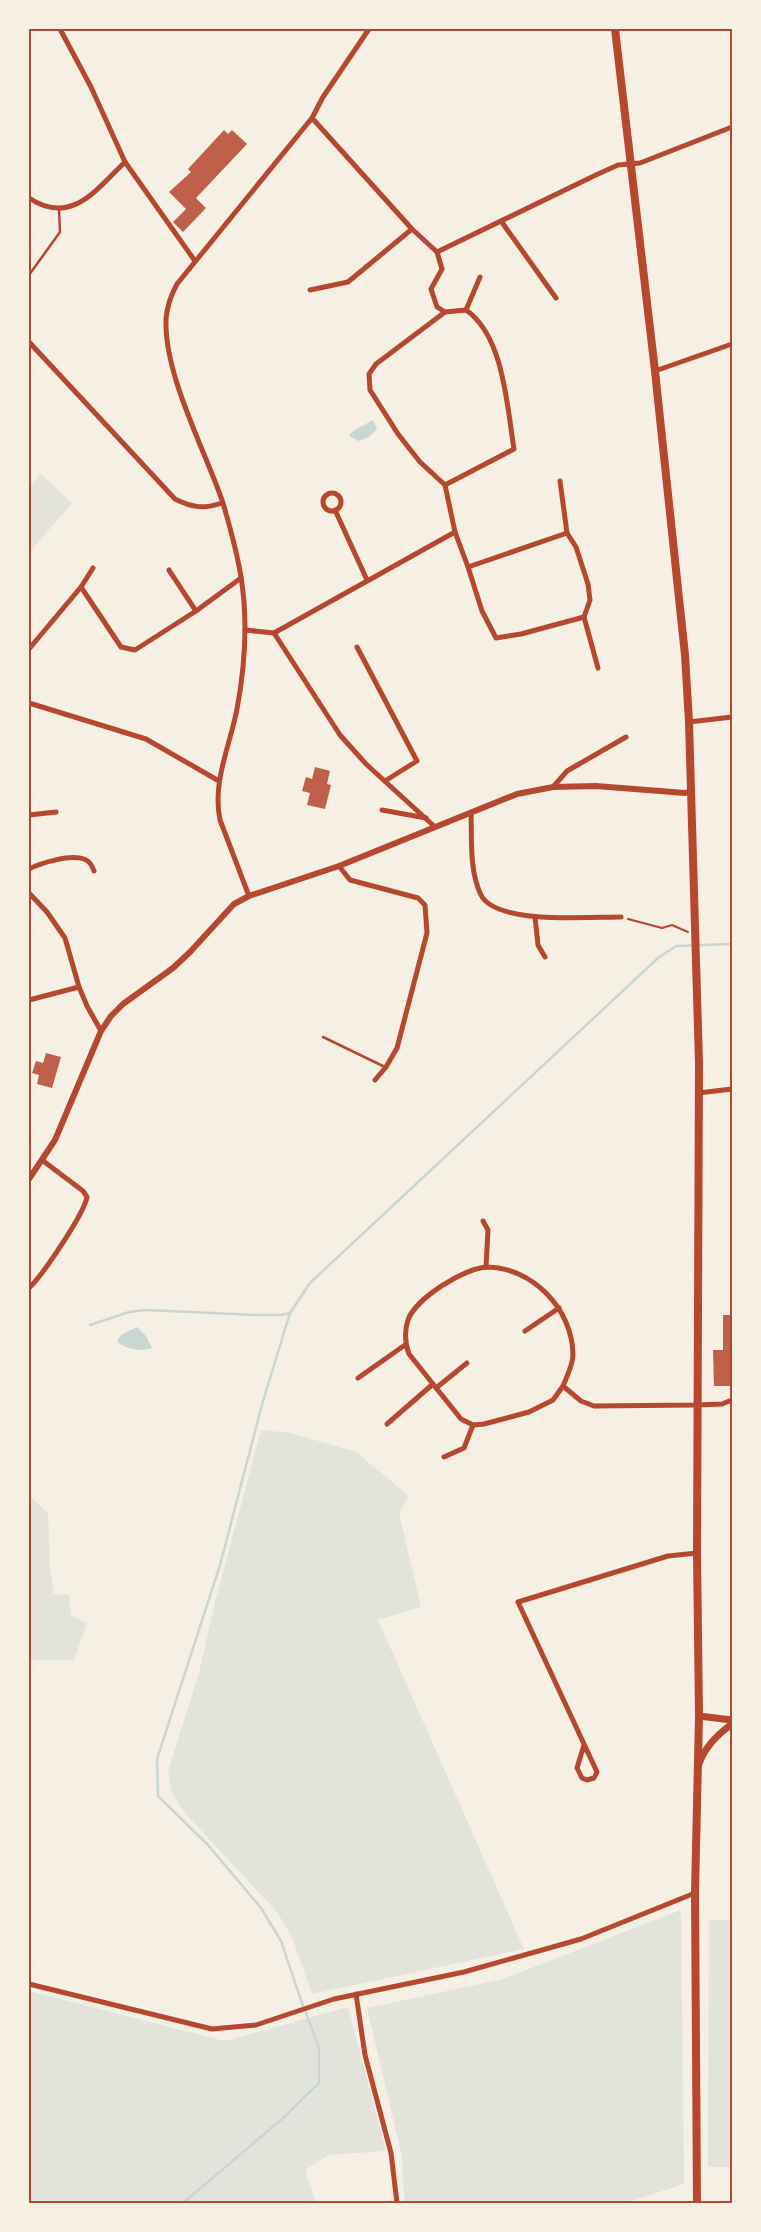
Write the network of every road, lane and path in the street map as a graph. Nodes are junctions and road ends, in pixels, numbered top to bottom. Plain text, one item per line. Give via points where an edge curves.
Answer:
1 (60, 29) edge
2 (369, 29) edge
3 (615, 29) edge
4 (312, 118) junction
5 (732, 127) edge
6 (125, 162) junction
7 (629, 164) junction
8 (29, 198) edge
9 (59, 209) junction
10 (501, 221) junction
11 (412, 229) junction
12 (437, 252) junction
13 (195, 261) junction
14 (29, 275) edge
15 (480, 277) dead end
16 (310, 290) dead end
17 (556, 298) dead end
18 (466, 310) junction
19 (445, 312) junction
20 (29, 342) edge
21 (732, 344) edge
22 (655, 371) junction
23 (560, 481) dead end
24 (444, 485) junction
25 (222, 503) junction
26 (335, 510) dead end
27 (455, 532) junction
28 (567, 533) junction
29 (468, 567) junction
30 (93, 568) dead end
31 (169, 570) dead end
32 (241, 578) junction
33 (367, 580) junction
34 (81, 587) junction
35 (196, 611) junction
36 (584, 616) junction
37 (245, 630) junction
38 (274, 633) junction
39 (357, 647) dead end
40 (29, 649) edge
41 (598, 668) dead end
42 (29, 703) edge
43 (732, 717) edge
44 (689, 722) junction
45 (626, 738) dead end
46 (219, 781) junction
47 (385, 781) junction
48 (553, 787) junction
49 (691, 791) junction
50 (382, 810) dead end
51 (56, 812) dead end
52 (471, 812) junction
53 (29, 815) edge
54 (426, 818) junction
55 (435, 827) junction
56 (339, 866) junction
57 (29, 869) edge
58 (94, 871) dead end
59 (29, 893) edge
60 (249, 896) junction
61 (535, 917) junction
62 (620, 917) joint
63 (695, 935) junction
64 (545, 957) dead end
65 (79, 987) junction
66 (29, 1000) edge
67 (101, 1031) junction
68 (323, 1037) dead end
69 (386, 1067) junction
70 (375, 1080) dead end
71 (732, 1089) edge
72 (698, 1093) junction
73 (42, 1160) junction
74 (29, 1179) edge
75 (483, 1221) dead end
76 (486, 1267) junction
77 (29, 1288) edge
78 (559, 1308) junction
79 (525, 1331) dead end
80 (405, 1345) junction
81 (467, 1363) dead end
82 (358, 1378) dead end
83 (434, 1386) junction
84 (563, 1386) junction
85 (732, 1400) edge
86 (697, 1405) junction
87 (387, 1424) dead end
88 (473, 1425) junction
89 (444, 1457) dead end
90 (697, 1553) junction
91 (699, 1716) junction
92 (732, 1720) edge
93 (732, 1724) edge
94 (584, 1745) junction
95 (697, 1771) junction
96 (695, 1893) junction
97 (29, 1984) edge
98 (356, 1994) junction
99 (397, 2203) edge
100 (697, 2203) edge

1 - 6 street via 92,87
2 - 4 street
3 - 7 main road
4 - 11 street
4 - 13 street
5 - 7 street via 640,163
6 - 9 street via 80,204
6 - 13 street
7 - 10 street via 618,165
7 - 22 main road
8 - 9 street via 42,206
9 - 14 lane via 60,232
10 - 12 street
10 - 17 street
11 - 12 street
11 - 16 street via 348,282
12 - 19 street via 442,269 431,289 437,307
13 - 25 street via 170,298 167,339 178,381
15 - 18 street
18 - 19 street
18 - 24 street via 478,318 493,347 501,371 514,449
19 - 24 street via 376,364 369,374 370,390 398,434
20 - 25 street via 175,499 191,507 207,508
21 - 22 street
22 - 44 main road
23 - 28 street
24 - 27 street
25 - 32 street
26 - 33 street
27 - 29 street
27 - 33 street
28 - 29 street
28 - 36 street via 576,547 588,584 590,600
29 - 36 street via 482,611 496,638
30 - 34 street
31 - 35 street
32 - 35 street
32 - 37 street
33 - 38 street
34 - 35 street via 121,647 135,650
34 - 40 street
36 - 41 street
37 - 38 street
37 - 46 street via 236,710
38 - 47 street via 340,735
39 - 47 street via 417,760
42 - 46 street via 146,739
43 - 44 street
44 - 49 main road
45 - 48 street via 568,771
46 - 60 street via 220,820
47 - 54 street
48 - 49 street
48 - 52 street via 517,794
49 - 63 main road
50 - 54 street
51 - 53 street
52 - 55 street
52 - 61 street via 474,871 482,897 511,914
54 - 55 street
55 - 56 street
56 - 60 street
56 - 69 street via 350,880 418,898 426,905 427,933 397,1048
57 - 58 street via 59,859 75,858 91,863
59 - 65 street via 47,912 64,938
60 - 67 street via 234,904 173,968 123,1004
61 - 62 street
61 - 64 street via 538,944
62 - 63 path via 662,928 672,925
63 - 72 main road
65 - 66 street
65 - 67 street
67 - 73 street via 56,1140
68 - 69 lane
69 - 70 street
71 - 72 street
72 - 86 main road
73 - 74 street
73 - 77 street via 87,1197 86,1206 72,1229
75 - 76 street via 488,1230
76 - 78 street via 499,1268 529,1280 546,1292
76 - 80 street via 453,1278 416,1308 408,1320
78 - 79 street
78 - 84 street via 571,1340 573,1356
80 - 82 street
80 - 83 street
81 - 83 street
83 - 87 street
83 - 88 street via 461,1420
84 - 86 street via 581,1402 594,1406
84 - 88 street via 543,1407
85 - 86 street via 722,1404
86 - 90 main road
88 - 89 street via 464,1448
90 - 91 main road
90 - 94 street via 668,1556 518,1602
91 - 92 main road
91 - 95 main road
93 - 95 main road via 717,1735 702,1756
94 - 94 street via 597,1772 588,1780 582,1778 577,1768
95 - 96 main road
96 - 98 street via 581,1939 464,1972
96 - 100 main road
97 - 98 street via 212,2029 256,2025
98 - 99 street via 365,2055 391,2153

